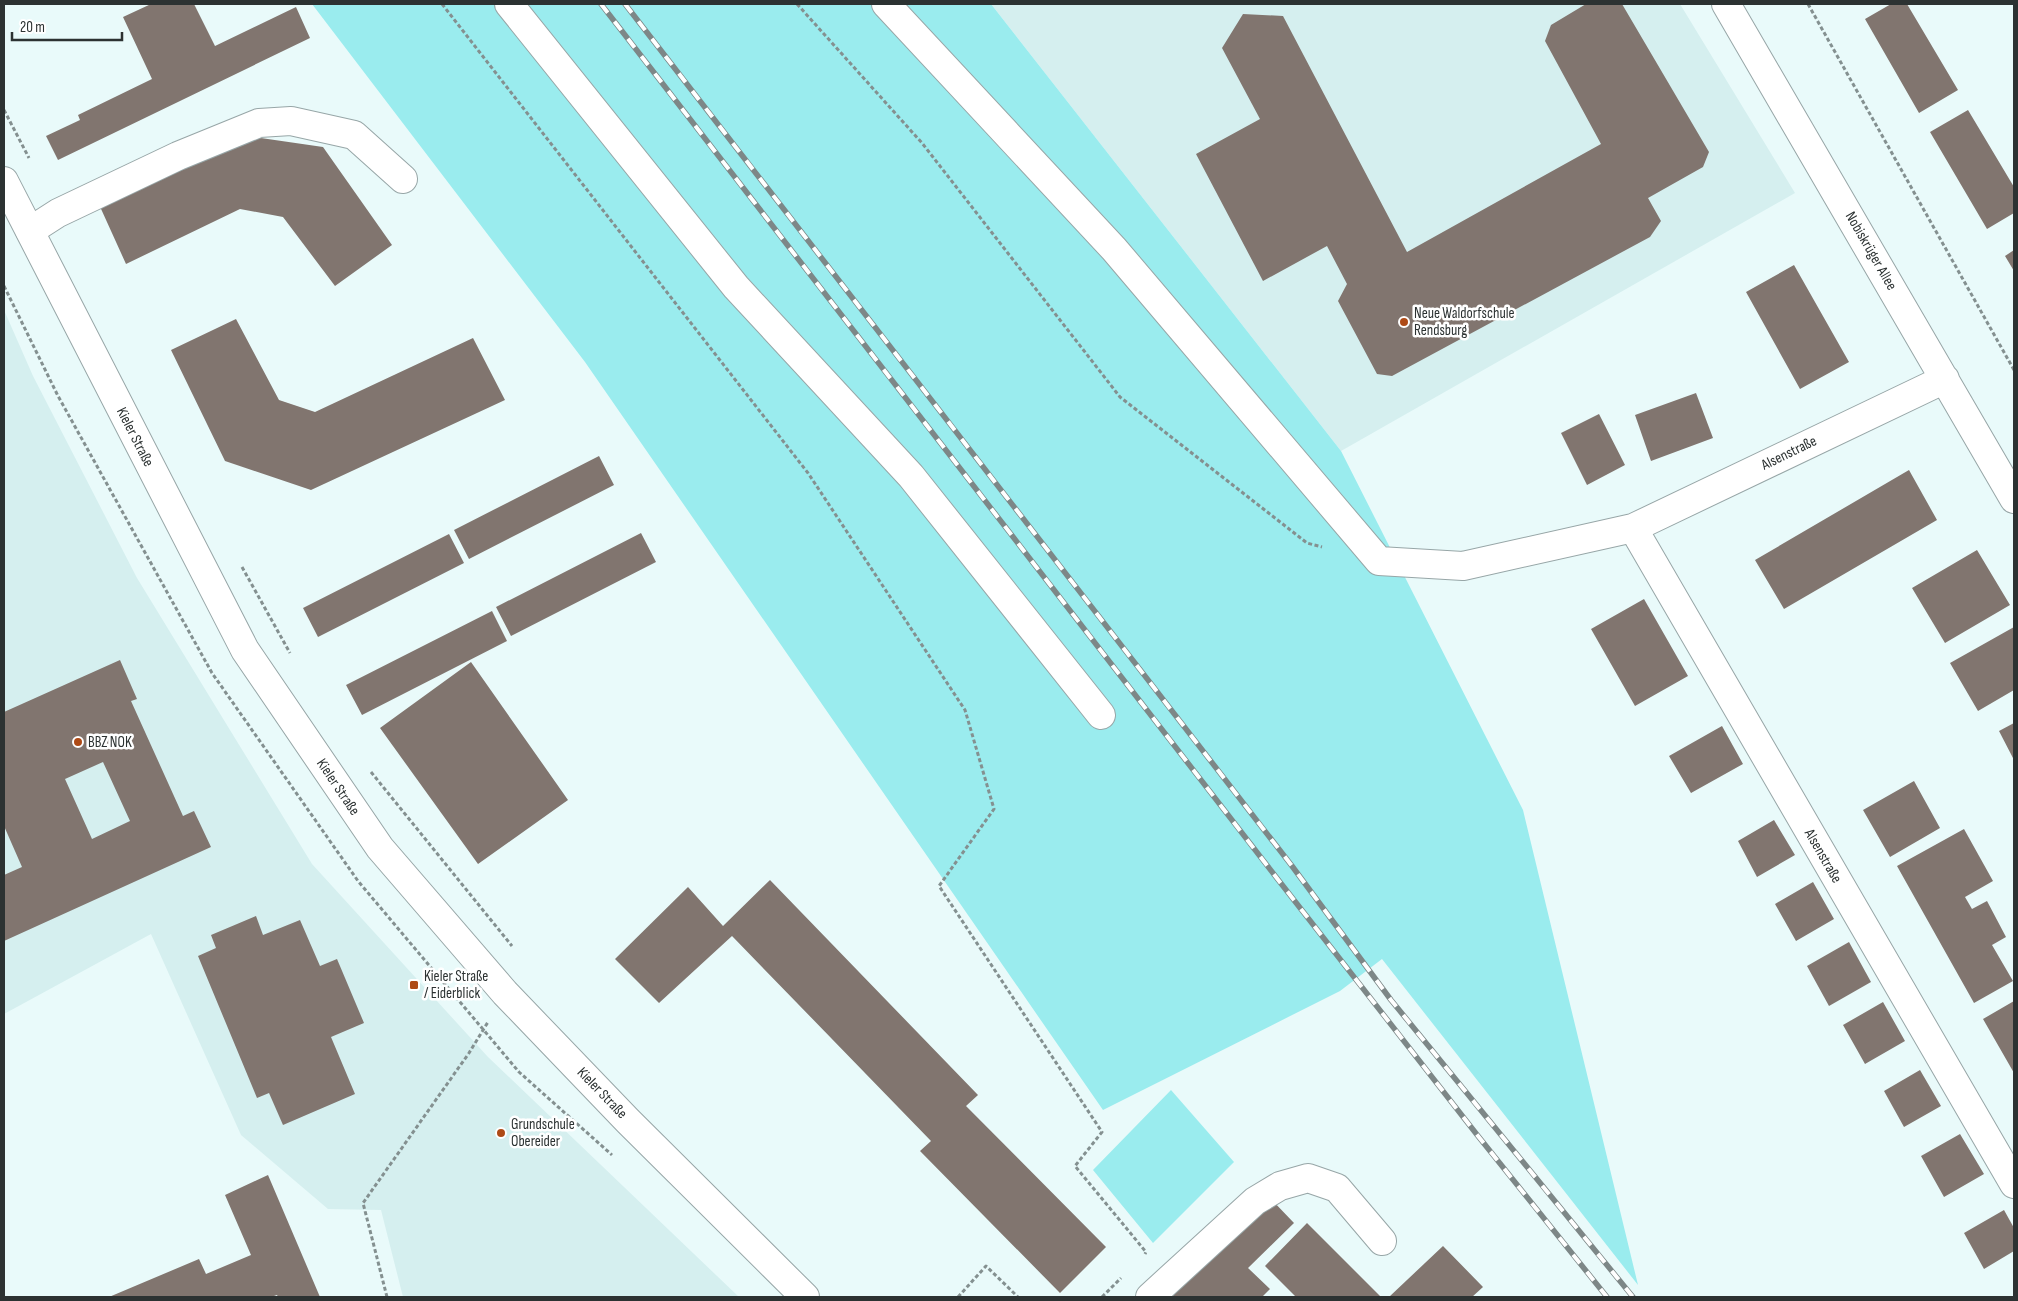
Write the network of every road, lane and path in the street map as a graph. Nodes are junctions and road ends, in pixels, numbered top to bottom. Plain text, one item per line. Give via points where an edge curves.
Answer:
1 (442, 4) edge
2 (509, 4) edge
3 (797, 4) edge
4 (886, 4) edge
5 (1726, 4) edge
6 (1808, 4) edge
7 (4, 110) edge
8 (34, 167) dead end
9 (403, 179) dead end
10 (4, 181) edge
11 (30, 231) junction
12 (2014, 370) edge
13 (1944, 379) junction
14 (2014, 499) edge
15 (1633, 528) junction
16 (1325, 548) dead end
17 (241, 564) dead end
18 (293, 659) dead end
19 (1101, 715) dead end
20 (365, 764) dead end
21 (518, 954) dead end
22 (484, 1029) dead end
23 (2014, 1184) edge
24 (1382, 1241) dead end
25 (1140, 1259) dead end
26 (1127, 1272) dead end
27 (387, 1297) edge
28 (805, 1297) edge
29 (958, 1297) edge
30 (1018, 1297) edge
31 (1102, 1297) edge
32 (1150, 1297) edge

1 - 25 path via 808,473 965,710 994,809 939,886 1102,1132 1075,1166 1146,1252
2 - 19 street via 736,287 911,476
3 - 16 path via 922,143 1120,397 1307,543
4 - 15 street, Alsenstraße via 1114,249 1378,561 1462,566
5 - 13 street, Nobiskrüger Allee
6 - 12 path
7 - 8 path
9 - 11 street via 354,135 291,121 259,123 170,160 58,213
10 - 11 street, Kieler Straße
11 - 28 street, Kieler Straße via 244,650 380,848 505,993
13 - 14 street, Nobiskrüger Allee
13 - 15 street, Alsenstraße
15 - 23 street, Alsenstraße
17 - 18 path
20 - 21 path
22 - 27 path via 363,1203
24 - 32 street via 1337,1188 1308,1178 1280,1186 1255,1201
26 - 31 path
29 - 30 path via 986,1266

